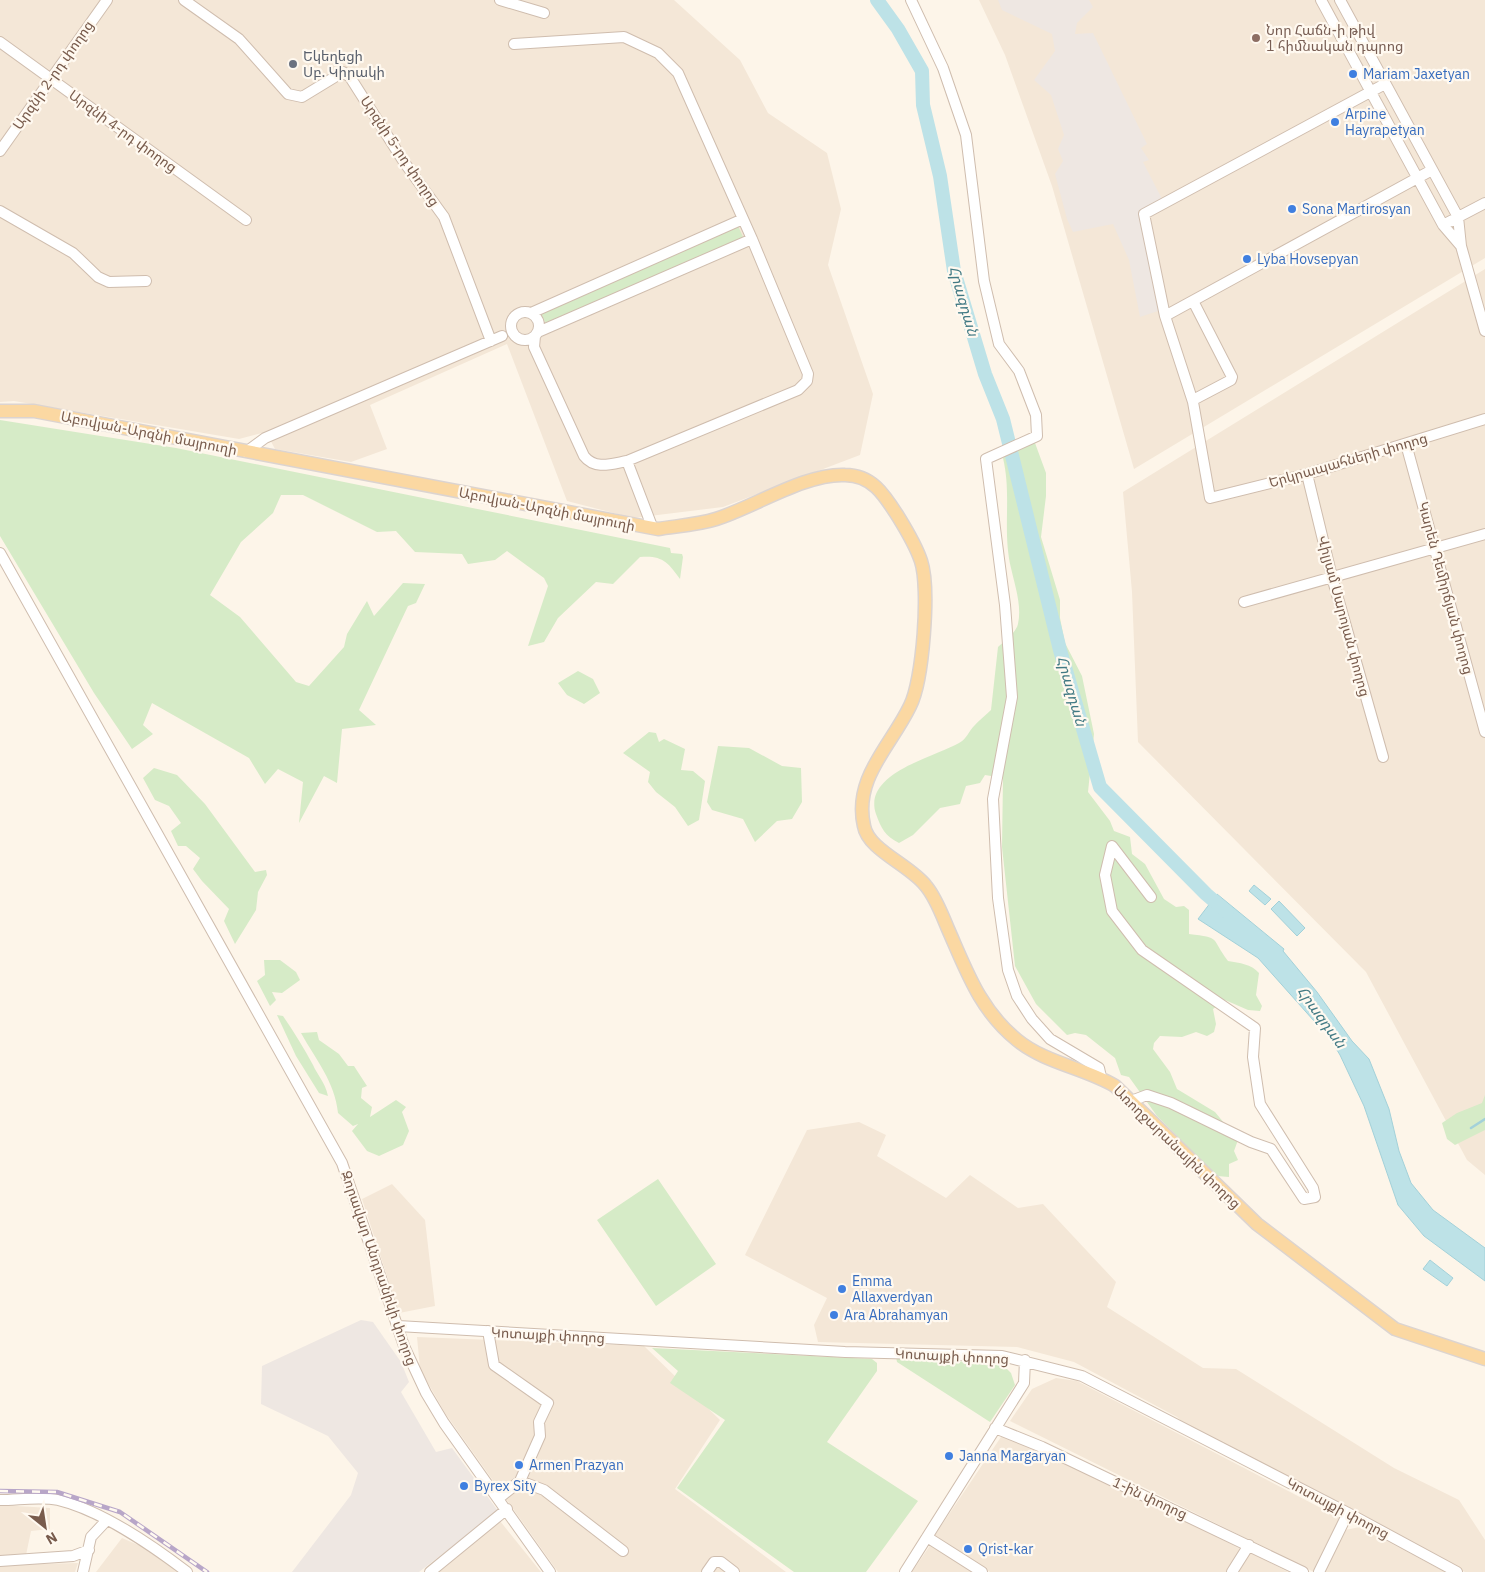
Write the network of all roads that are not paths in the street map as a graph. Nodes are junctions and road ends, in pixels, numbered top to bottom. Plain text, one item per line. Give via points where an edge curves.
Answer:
1 (107, 0) edge
2 (184, 0) edge
3 (500, 0) edge
4 (910, 0) edge
5 (1321, 0) edge
6 (1340, 0) edge
7 (544, 13) dead end
8 (0, 42) edge
9 (514, 44) dead end
10 (51, 79) junction
11 (1385, 84) junction
12 (1372, 91) junction
13 (0, 151) edge
14 (1432, 170) junction
15 (1417, 178) junction
16 (1485, 203) edge
17 (0, 211) edge
18 (1458, 217) junction
19 (743, 218) junction
20 (246, 220) dead end
21 (1443, 225) junction
22 (752, 239) junction
23 (1461, 246) junction
24 (146, 281) dead end
25 (1193, 301) junction
26 (1482, 308) edge
27 (530, 313) junction
28 (1165, 316) junction
29 (1485, 331) edge
30 (502, 336) dead end
31 (533, 339) junction
32 (492, 341) junction
33 (1192, 400) junction
34 (0, 411) edge
35 (1485, 419) edge
36 (1406, 444) junction
37 (246, 452) junction
38 (627, 461) junction
39 (1307, 474) junction
40 (652, 529) junction
41 (1485, 534) edge
42 (1434, 547) junction
43 (0, 553) edge
44 (1332, 577) junction
45 (1244, 602) dead end
46 (917, 686) joint
47 (1485, 732) edge
48 (1383, 757) dead end
49 (1151, 897) dead end
50 (1101, 1077) junction
51 (1131, 1101) junction
52 (398, 1326) junction
53 (488, 1331) junction
54 (1485, 1359) edge
55 (1024, 1360) junction
56 (995, 1428) junction
57 (520, 1481) junction
58 (499, 1498) junction
59 (0, 1500) edge
60 (508, 1510) junction
61 (1348, 1513) junction
62 (106, 1521) junction
63 (927, 1537) junction
64 (1249, 1545) junction
65 (89, 1550) junction
66 (623, 1551) dead end
67 (0, 1561) edge
68 (83, 1572) edge
69 (187, 1572) edge
70 (430, 1572) edge
71 (550, 1572) edge
72 (707, 1572) edge
73 (734, 1572) edge
74 (905, 1572) edge
75 (982, 1572) edge
76 (1232, 1572) edge
77 (1303, 1572) edge
78 (1319, 1572) edge
79 (1457, 1572) edge

1 - 10 street, Արզնի 2-րդ փողոց
2 - 32 street, Արզնի 5-րդ փողոց via 239,39 288,94 302,97 343,72 350,77 404,162 444,216
3 - 7 street
4 - 50 street via 943,68 966,135 984,281 999,344 1022,380 1036,415 1037,436 986,459 1005,604 1012,698 993,799 998,898 1008,970 1017,996 1032,1019 1050,1039 1099,1068
5 - 12 street
6 - 11 street
8 - 10 street, Արզնի 4-րդ փողոց
9 - 19 street via 624,37 658,53 678,73
10 - 13 street, Արզնի 2-րդ փողոց
10 - 20 street, Արզնի 4-րդ փողոց
11 - 12 street
11 - 14 street
12 - 15 street
12 - 28 street via 1144,214
14 - 15 street
14 - 18 street
15 - 21 street
15 - 25 street
16 - 18 street
17 - 24 street via 73,252 98,277 109,282
18 - 21 street
18 - 23 street
19 - 22 street
19 - 27 street
21 - 23 street
22 - 31 street
22 - 38 street via 807,367 807,380 798,390
23 - 26 street
25 - 28 street
25 - 33 street via 1232,377 1218,388
26 - 29 street
27 - 31 street via 539,322
27 - 31 street via 520,313 512,321 513,333 517,337
28 - 33 street
30 - 32 street
31 - 38 street via 584,456 599,466
32 - 37 street via 265,438
33 - 39 street, Երկրապահների փողոց via 1210,498
34 - 37 main road, Աբովյան-Արզնի մայրուղի via 34,411
35 - 36 street, Երկրապահների փողոց
36 - 39 street, Երկրապահների փողոց
36 - 42 street, Կարեն Դեմիրճյան փողոց
37 - 40 main road, Աբովյան-Արզնի մայրուղի
38 - 40 street
39 - 44 street, Վիլյամ Սարոյան փողոց
40 - 46 main road, Աբովյան-Արզնի մայրուղի via 715,519 825,476 846,474 865,478 882,490 922,563 925,588
41 - 42 street
42 - 44 street
42 - 47 street, Կարեն Դեմիրճյան փողոց
43 - 52 street, Զորավար Անդրանիկի փողոց via 342,1163
44 - 45 street
44 - 48 street, Վիլյամ Սարոյան փողոց
46 - 50 main road, Առողջարանային փողոց via 910,706 873,764 865,787 862,811 868,839 917,874 930,890 978,996 1004,1028 1034,1050
49 - 51 street via 1112,846 1105,875 1112,911 1142,950 1255,1028 1254,1057 1260,1104 1313,1188 1315,1197 1304,1199 1271,1149 1170,1103 1147,1096
50 - 51 main road, Առողջարանային փողոց
51 - 54 main road, Առողջարանային փողոց via 1257,1224 1395,1329
52 - 53 street, Կոտայքի փողոց
52 - 58 street, Զորավար Անդրանիկի փողոց via 426,1393
53 - 55 street, Կոտայքի փողոց via 852,1352 1002,1356
53 - 57 street via 494,1365 548,1403 539,1422 540,1436
55 - 56 street via 1024,1383
55 - 61 street, Կոտայքի փողոց via 1082,1376
56 - 63 street
56 - 64 street, 1-ին փողոց
57 - 58 street
57 - 66 street via 544,1490
58 - 60 street, Զորավար Անդրանիկի փողոց
59 - 62 street via 58,1500
60 - 70 street
60 - 71 street, Զորավար Անդրանիկի փողոց
61 - 78 street
61 - 79 street, Կոտայքի փողոց
62 - 65 street via 90,1537
62 - 69 street via 156,1548
63 - 74 street
63 - 75 street
64 - 76 street
64 - 77 street, 1-ին փողոց
65 - 67 street via 73,1556
65 - 68 street
72 - 73 street via 714,1562 720,1562

